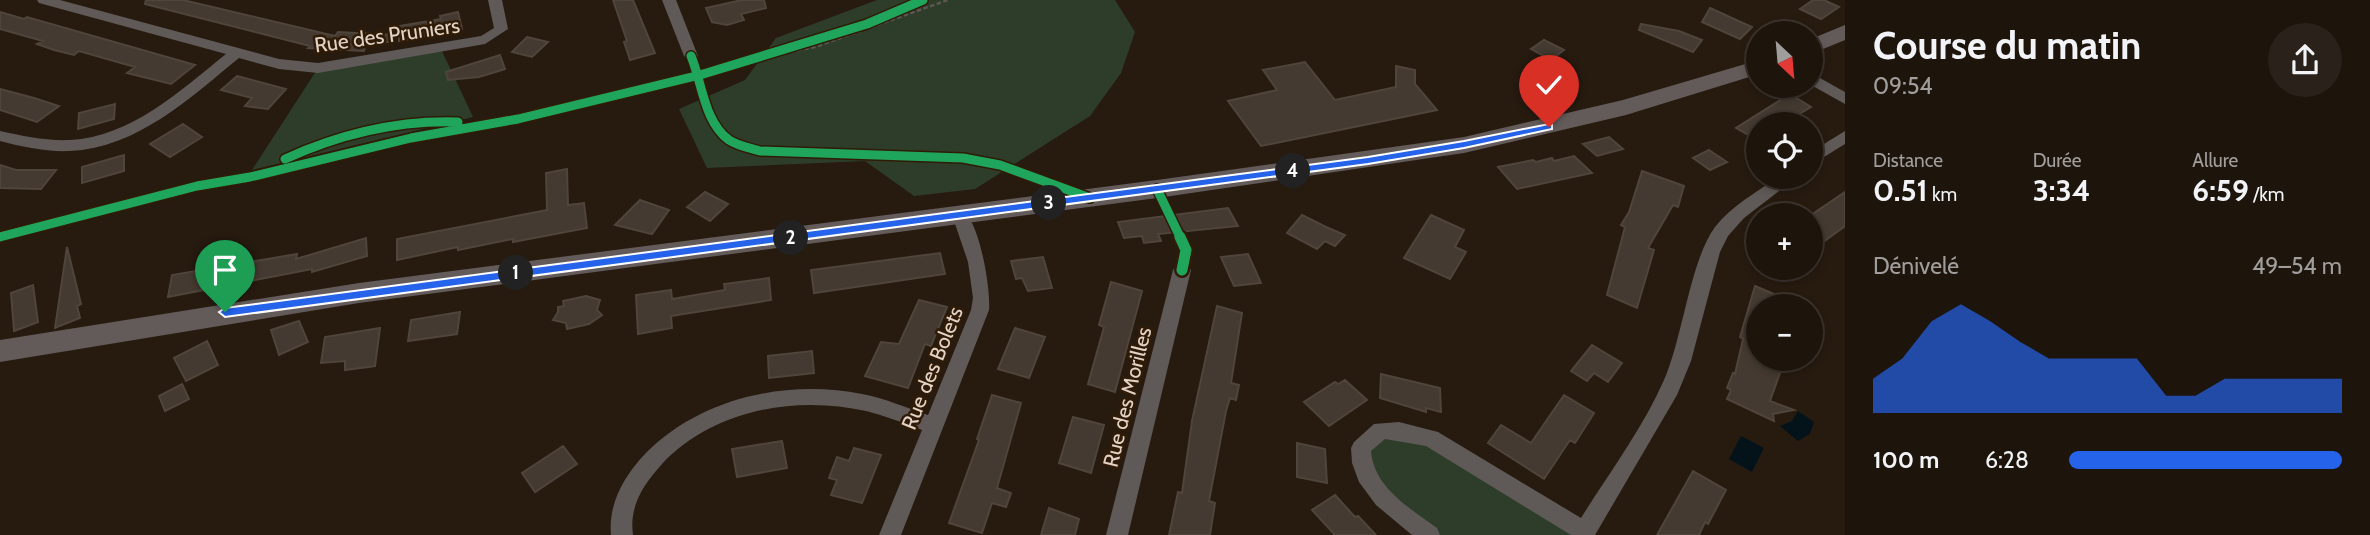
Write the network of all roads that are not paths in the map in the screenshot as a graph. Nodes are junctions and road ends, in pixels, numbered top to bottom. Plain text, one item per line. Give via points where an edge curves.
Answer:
1 (44, 0) edge
2 (495, 0) edge
3 (669, 0) edge
4 (1845, 32) edge
5 (1824, 41) edge
6 (236, 53) junction
7 (691, 55) dead end
8 (1746, 71) edge
9 (1824, 86) edge
10 (1845, 99) edge
11 (0, 136) edge
12 (1845, 136) edge
13 (1823, 152) edge
14 (1772, 189) edge
15 (960, 215) junction
16 (1182, 270) dead end
17 (0, 351) edge
18 (933, 425) junction
19 (1584, 533) edge
20 (622, 535) edge
21 (891, 535) edge
22 (1117, 535) edge
23 (1429, 535) edge

1 - 6 street, Rue des Pruniers
2 - 6 street, Rue des Pruniers via 501,29 473,44 318,68
3 - 7 street
4 - 5 street
6 - 11 street via 131,131 57,148
8 - 15 street via 1626,107 1464,145
9 - 10 street
12 - 13 street
14 - 19 street via 1721,232 1711,251 1672,384
15 - 17 street via 359,292
15 - 18 street, Rue des Bolets via 983,296
16 - 22 street, Rue des Morilles
18 - 20 street via 859,401 821,397 758,402 719,414 662,448 645,469 625,496
18 - 21 street, Rue des Bolets
19 - 23 street via 1432,438 1381,430 1361,448 1360,463 1382,498

